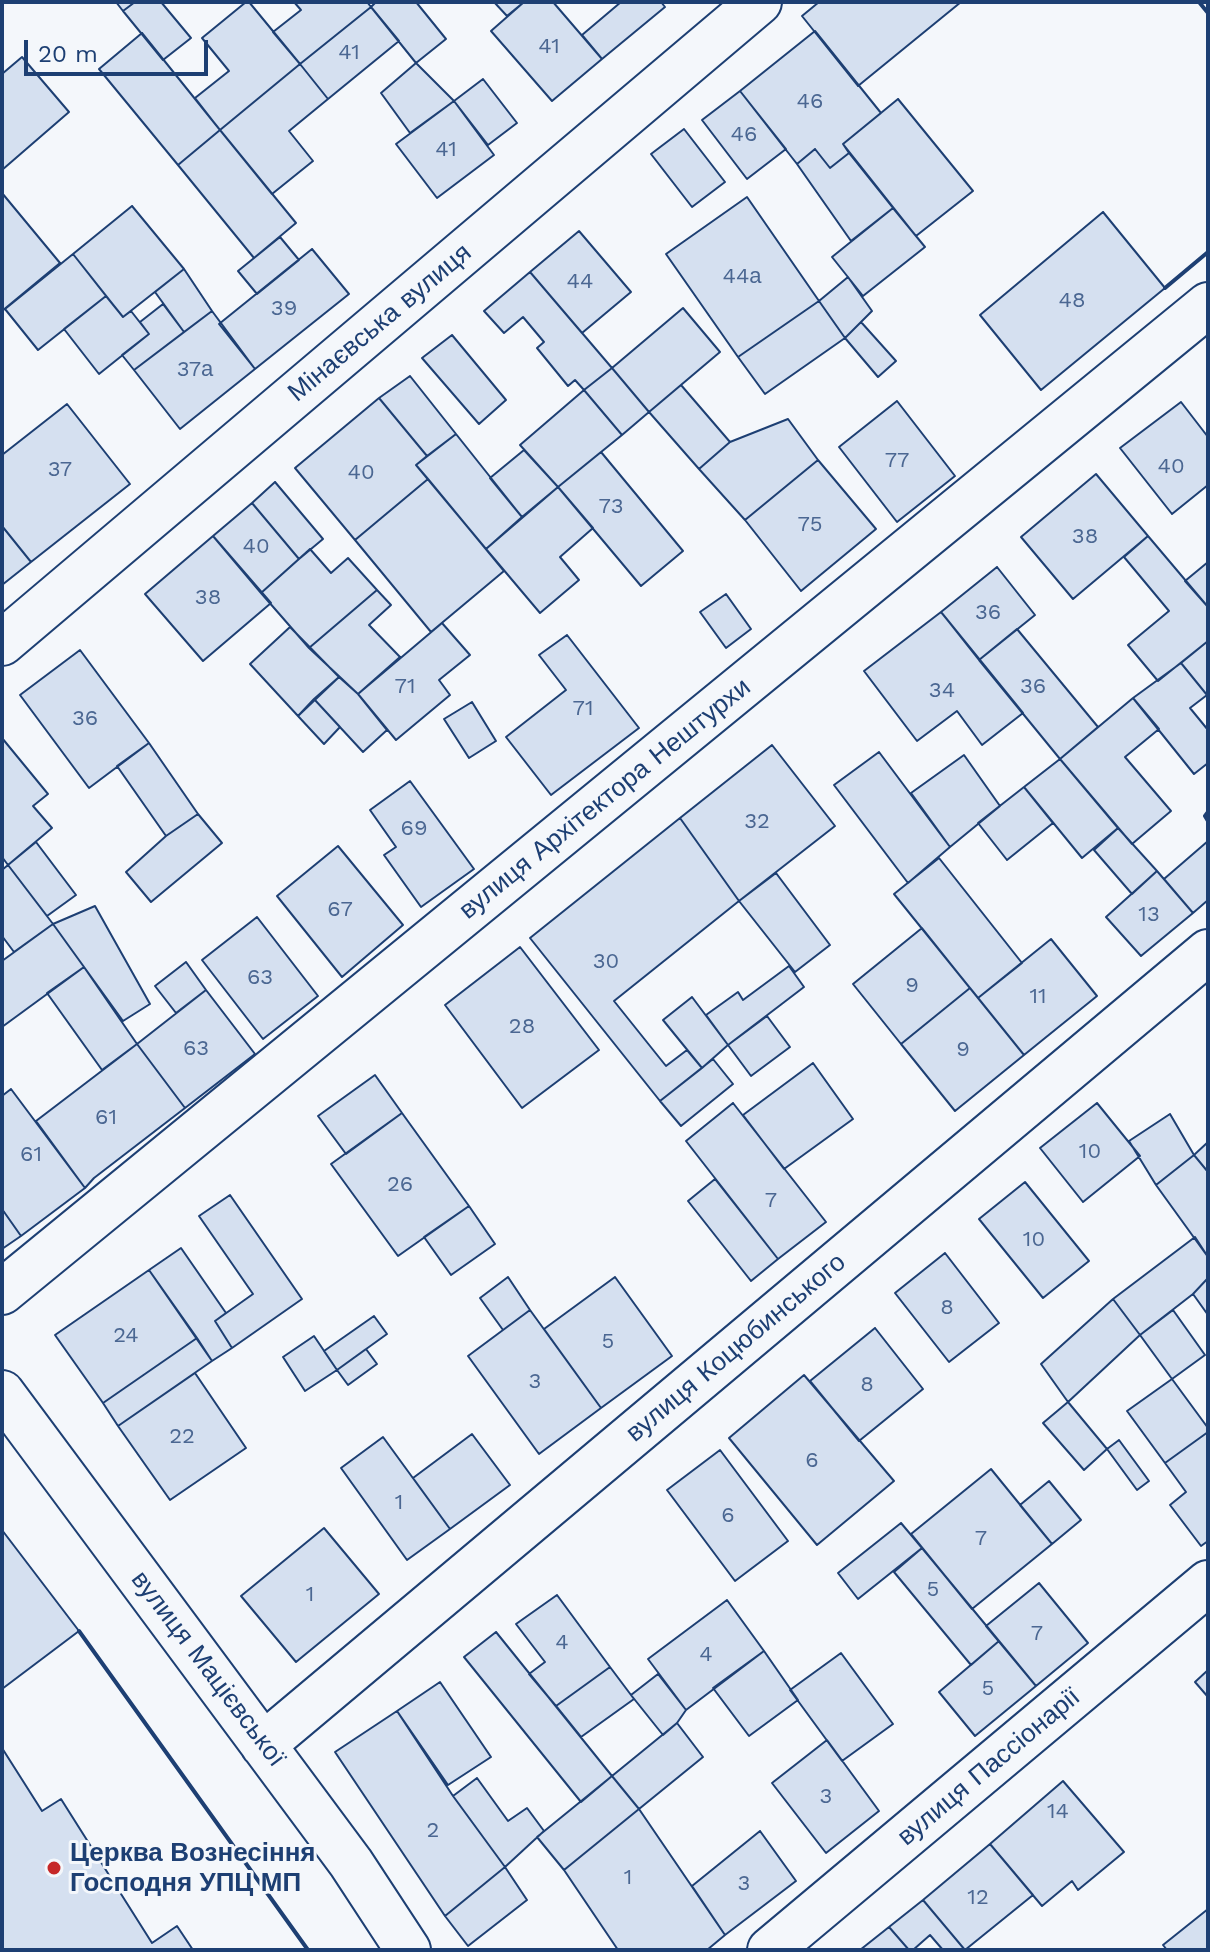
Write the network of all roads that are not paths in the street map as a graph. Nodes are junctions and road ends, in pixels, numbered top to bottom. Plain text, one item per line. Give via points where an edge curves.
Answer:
1 (759, 2) edge
2 (1208, 305) edge
3 (2, 643) edge
4 (1208, 952) edge
5 (2, 1292) edge
6 (2, 1393) edge
7 (1208, 1583) edge
8 (263, 1745) junction
9 (408, 1950) edge
10 (770, 1950) edge

1 - 3 street, Мінаєвська вулиця
2 - 5 street, вулиця Архітектора Нештурхи
4 - 8 street, вулиця Коцюбинського
6 - 8 street, вулиця Мацієвської
7 - 10 street, вулиця Пассіонарії
8 - 9 street, вулиця Мацієвської

